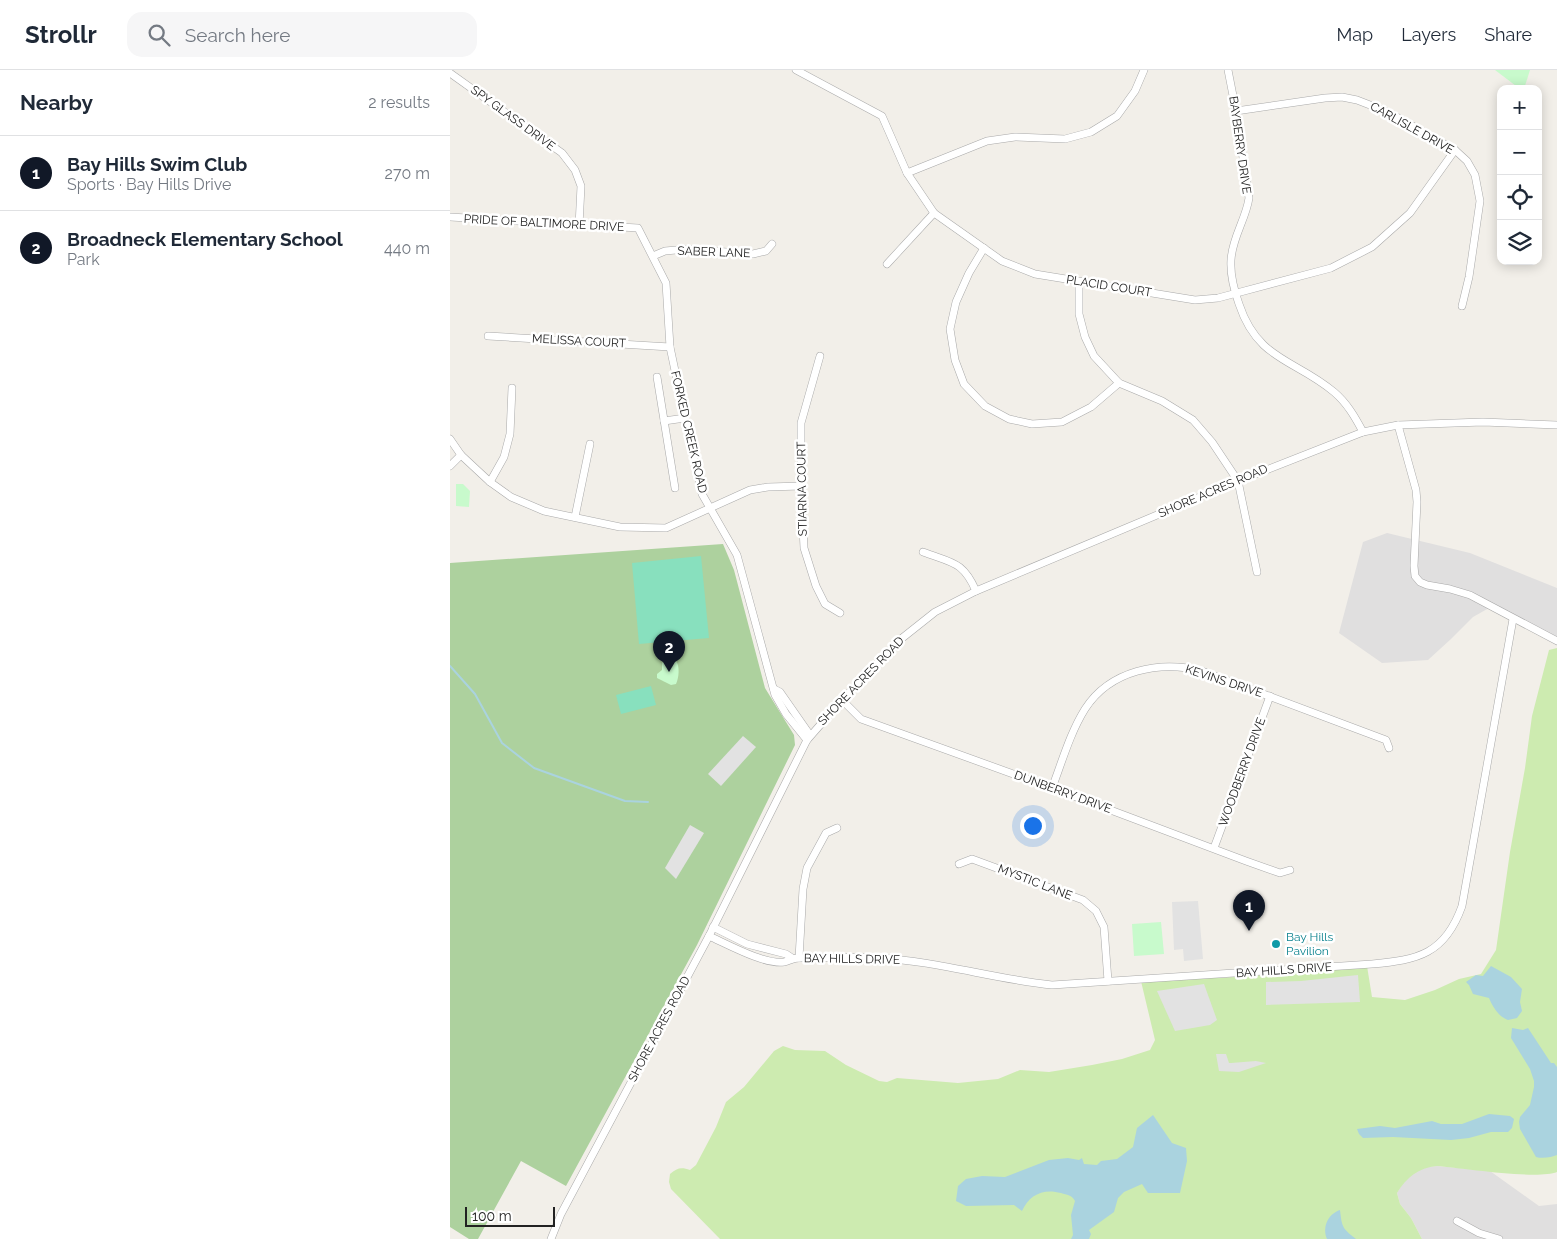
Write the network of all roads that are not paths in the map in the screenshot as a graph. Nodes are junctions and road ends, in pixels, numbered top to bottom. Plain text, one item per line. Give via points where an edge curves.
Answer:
1 (796, 70) edge
2 (1144, 70) edge
3 (1228, 70) edge
4 (450, 73) edge
5 (1236, 111) junction
6 (1454, 150) junction
7 (907, 173) junction
8 (934, 213) junction
9 (450, 217) edge
10 (579, 226) junction
11 (638, 228) joint
12 (772, 244) dead end
13 (984, 248) junction
14 (652, 256) junction
15 (887, 264) dead end
16 (1079, 282) junction
17 (1235, 293) junction
18 (1462, 306) dead end
19 (488, 336) dead end
20 (670, 347) junction
21 (820, 356) dead end
22 (658, 377) dead end
23 (1119, 383) junction
24 (512, 388) dead end
25 (685, 418) junction
26 (664, 421) junction
27 (1398, 425) junction
28 (1557, 425) edge
29 (1363, 432) junction
30 (450, 439) edge
31 (590, 444) dead end
32 (461, 455) junction
33 (450, 466) edge
34 (1238, 481) junction
35 (490, 482) junction
36 (801, 486) junction
37 (674, 488) dead end
38 (710, 508) junction
39 (575, 517) junction
40 (923, 552) dead end
41 (1257, 572) dead end
42 (976, 591) junction
43 (840, 614) dead end
44 (1513, 619) junction
45 (1557, 641) edge
46 (1270, 696) junction
47 (842, 700) junction
48 (809, 737) junction
49 (1389, 748) dead end
50 (1052, 788) junction
51 (837, 828) dead end
52 (1214, 848) junction
53 (960, 864) dead end
54 (1290, 870) dead end
55 (713, 927) junction
56 (709, 936) junction
57 (795, 958) junction
58 (1108, 982) junction
59 (1457, 1221) dead end
60 (551, 1239) edge
61 (1500, 1239) edge

1 - 7 street, PLACID COURT via 882,116
2 - 7 street via 1135,91 1117,116 1091,132 1065,139 1015,136 987,141
3 - 5 street, BAYBERRY DRIVE
4 - 10 street, SPY GLASS DRIVE via 562,153 581,186
5 - 6 street, CARLISLE DRIVE via 1342,97 1388,112
5 - 17 street, BAYBERRY DRIVE via 1249,198 1231,257
6 - 17 street, PLACID COURT via 1410,213 1372,247 1330,268
6 - 18 street, CARLISLE DRIVE via 1467,161 1475,175 1480,201
7 - 8 street, PLACID COURT
8 - 13 street, PLACID COURT
8 - 15 street
9 - 10 street, PRIDE OF BALTIMORE DRIVE
10 - 11 street, PRIDE OF BALTIMORE DRIVE
11 - 14 street, FORKED CREEK ROAD
12 - 14 street, SABER LANE via 766,251 753,254 687,249
13 - 16 street, PLACID COURT via 1002,261 1035,274
13 - 23 street via 956,302 950,329 955,360 964,384 985,406 1008,419 1032,424 1062,422 1092,407
14 - 20 street, FORKED CREEK ROAD via 666,283
16 - 17 street, PLACID COURT via 1195,300
16 - 23 street via 1079,314 1086,337 1094,356
17 - 29 street, BAYBERRY DRIVE via 1244,318 1258,340 1334,392 1351,410
19 - 20 street, MELISSA COURT
20 - 25 street, FORKED CREEK ROAD
21 - 36 street, STIARNA COURT via 801,423
22 - 26 street
23 - 34 street via 1162,401 1193,420
24 - 35 street via 510,434 504,457
25 - 26 street
25 - 38 street, FORKED CREEK ROAD via 702,494
26 - 37 street
27 - 28 street, SHORE ACRES ROAD via 1483,422
27 - 29 street, SHORE ACRES ROAD
27 - 44 street via 1416,490 1415,576 1427,586 1470,595
29 - 34 street, SHORE ACRES ROAD
30 - 32 street
31 - 39 street
32 - 33 street
32 - 35 street
34 - 41 street
34 - 42 street, SHORE ACRES ROAD
35 - 39 street via 511,497 544,511
36 - 38 street via 750,490
36 - 43 street, STIARNA COURT via 804,548 816,586 826,604
38 - 39 street via 666,528 620,527
38 - 48 street, FORKED CREEK ROAD via 737,555 775,695 786,714
40 - 42 street via 963,568
42 - 47 street, SHORE ACRES ROAD via 935,612 908,633
44 - 45 street
44 - 58 street, BAY HILLS DRIVE via 1462,906 1451,930 1437,946 1415,958 1399,962
46 - 49 street, KEVINS DRIVE via 1386,740
46 - 50 street, KEVINS DRIVE via 1186,667 1157,666 1132,673 1103,689 1085,709
46 - 52 street, WOODBERRY DRIVE
47 - 48 street, SHORE ACRES ROAD
47 - 50 street, DUNBERRY DRIVE via 861,719
48 - 55 street, SHORE ACRES ROAD
50 - 52 street, DUNBERRY DRIVE
51 - 57 street via 826,833 807,868
52 - 54 street, DUNBERRY DRIVE via 1280,872
53 - 58 street, MYSTIC LANE via 972,859 1083,900 1096,911 1104,928
55 - 56 street, SHORE ACRES ROAD
55 - 57 street, BAY HILLS DRIVE via 746,944
56 - 57 street, BAY HILLS DRIVE via 768,960 784,962
56 - 60 street, SHORE ACRES ROAD via 561,1214
57 - 58 street, BAY HILLS DRIVE via 885,958 1052,985
59 - 61 street

